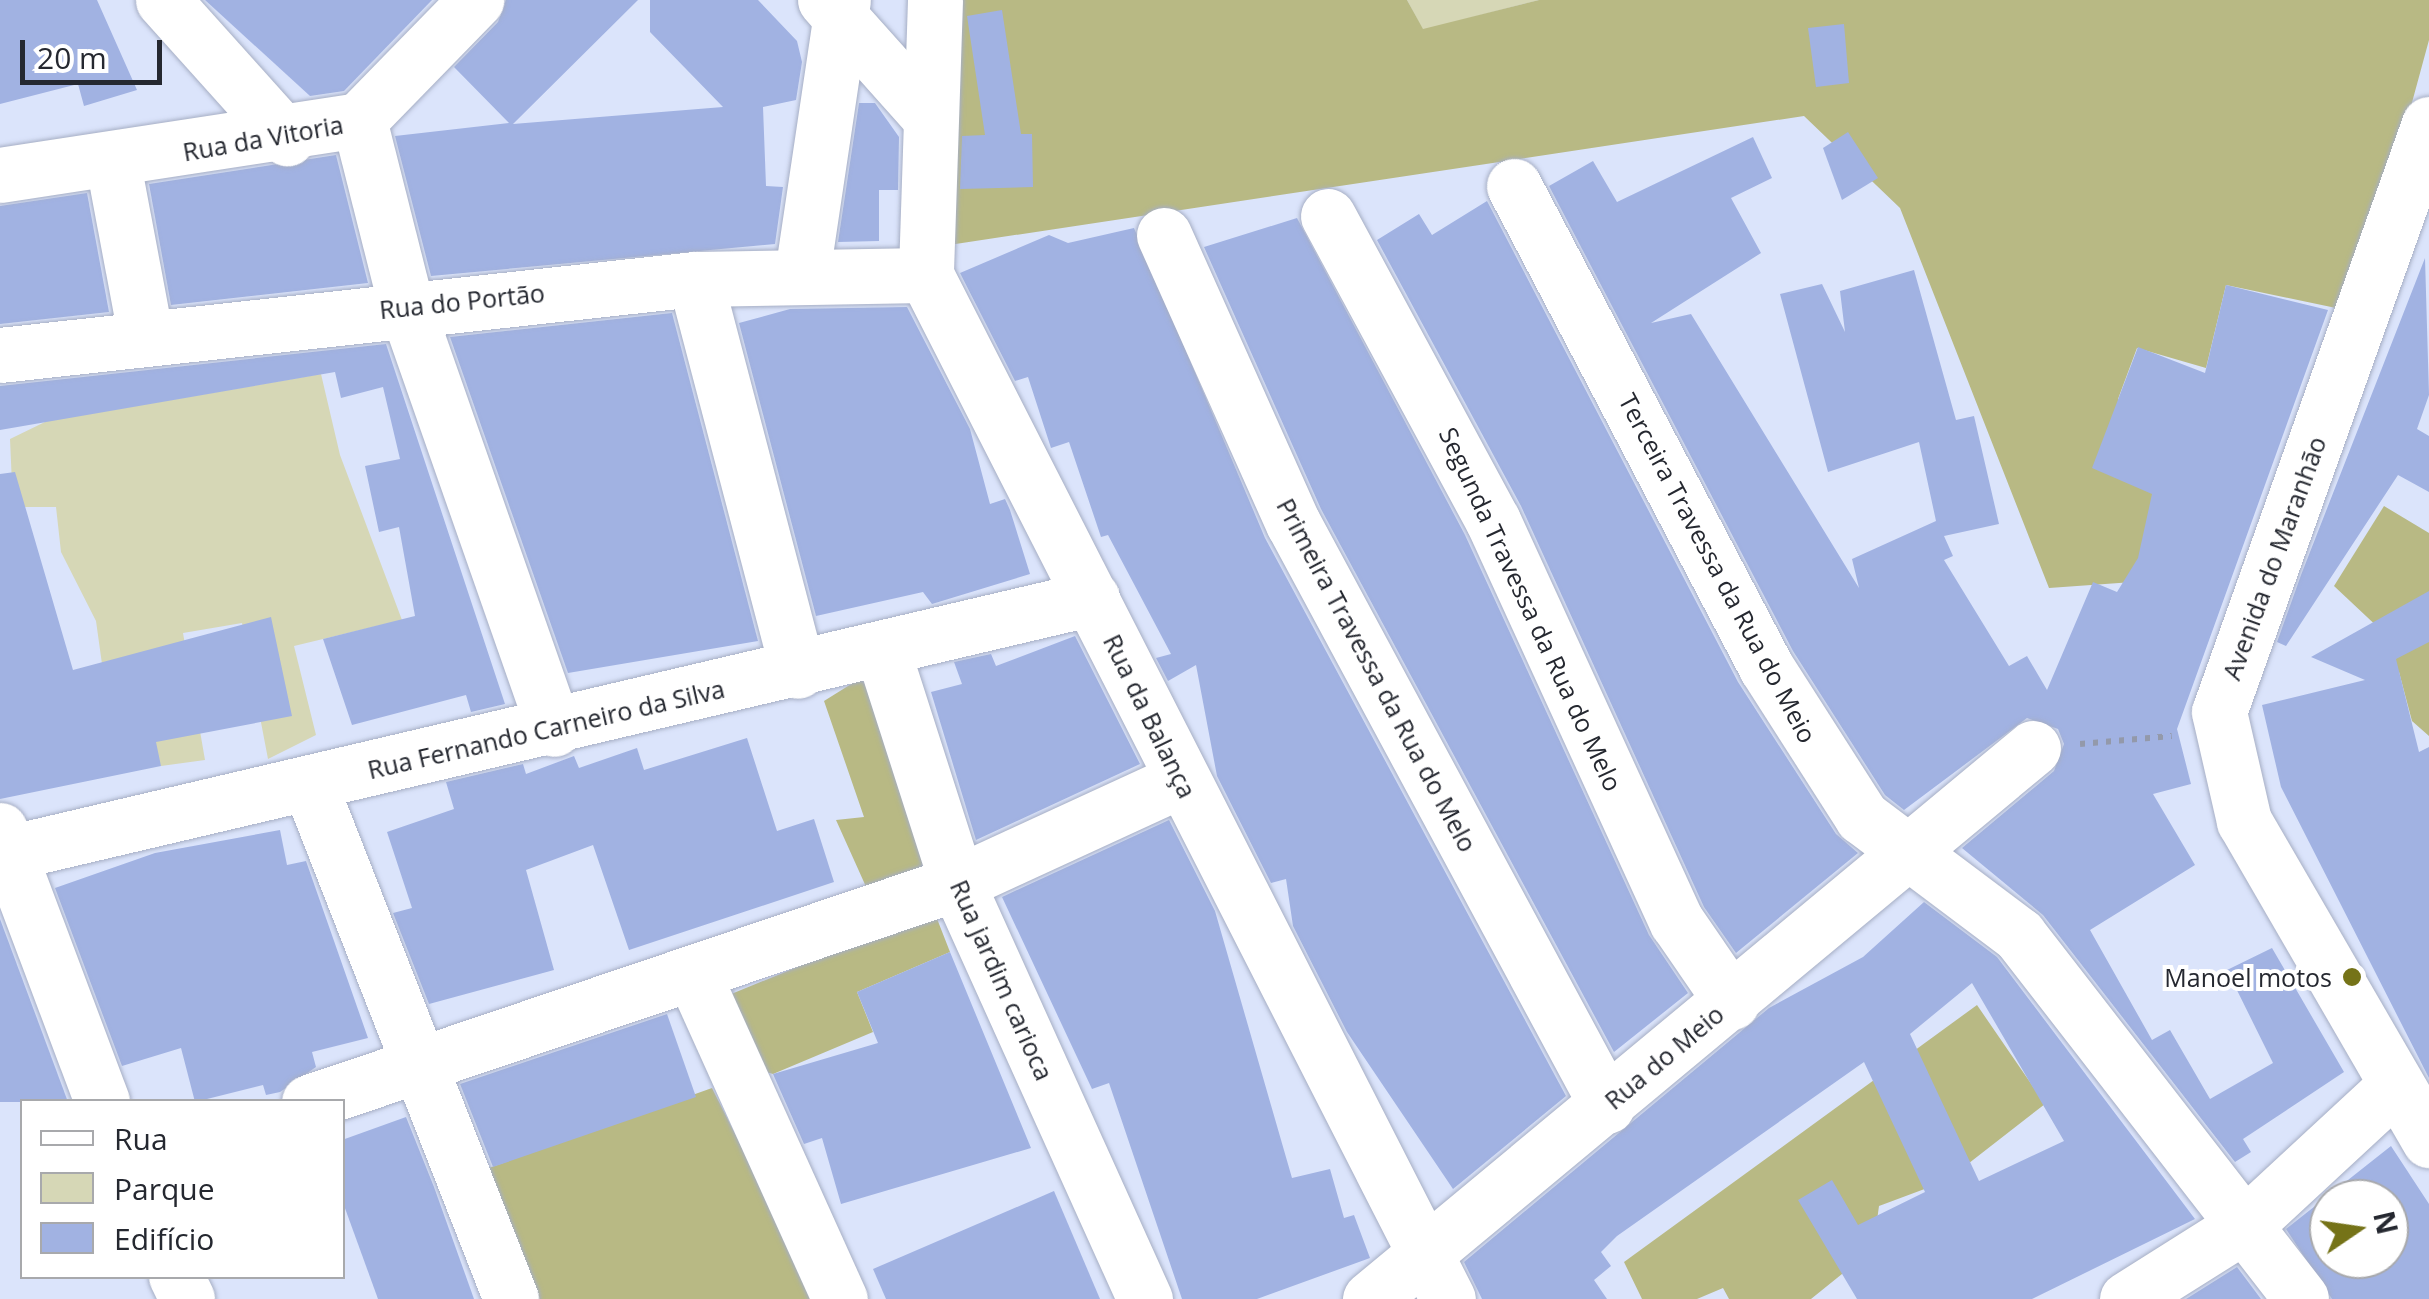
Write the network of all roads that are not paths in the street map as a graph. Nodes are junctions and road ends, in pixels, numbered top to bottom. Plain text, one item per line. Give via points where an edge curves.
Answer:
1 (163, 0) edge
2 (476, 0) edge
3 (934, 0) edge
4 (836, 5) edge
5 (928, 115) junction
6 (359, 120) junction
7 (2429, 124) edge
8 (287, 138) junction
9 (113, 164) junction
10 (0, 175) edge
11 (1514, 186) dead end
12 (1328, 216) dead end
13 (1164, 235) dead end
14 (802, 274) junction
15 (926, 275) junction
16 (694, 279) junction
17 (406, 306) junction
18 (144, 334) junction
19 (0, 355) edge
20 (1092, 598) junction
21 (882, 652) junction
22 (798, 671) junction
23 (554, 729) junction
24 (2034, 748) road end
25 (1180, 780) junction
26 (309, 783) junction
27 (2, 846) edge
28 (1902, 855) junction
29 (957, 883) junction
30 (693, 974) junction
31 (1732, 1002) junction
32 (412, 1062) junction
33 (2394, 1086) junction
34 (101, 1099) edge
35 (318, 1099) edge
36 (1607, 1106) junction
37 (2429, 1140) edge
38 (2264, 1207) junction
39 (1420, 1250) junction
40 (511, 1299) edge
41 (840, 1299) edge
42 (1146, 1299) edge
43 (1370, 1299) edge
44 (1448, 1299) edge
45 (2127, 1299) edge
46 (2301, 1299) edge

1 - 8 street
2 - 6 street, Rua da Vitoria
3 - 5 street, Rua da Balança
4 - 5 street
4 - 14 street
5 - 15 street, Rua da Balança
6 - 8 street, Rua da Vitoria
6 - 17 street
7 - 33 street, Avenida do Maranhão via 2360,335 2240,636 2222,732 2244,820
8 - 9 street, Rua da Vitoria
9 - 10 street, Rua da Vitoria
9 - 18 street
11 - 28 street, Terceira Travessa da Rua do Meio via 1766,668 1862,817
12 - 31 street, Segunda Travessa da Rua do Melo via 1493,521 1677,922
13 - 36 street, Primeira Travessa da Rua do Melo via 1294,523
14 - 15 street, Rua do Portão
14 - 16 street, Rua do Portão
15 - 20 street, Rua da Balança
16 - 17 street, Rua do Portão
16 - 22 street
17 - 18 street, Rua do Portão
17 - 23 street
18 - 19 street, Rua do Portão
20 - 21 street, Rua Fernando Carneiro da Silva
20 - 25 street, Rua da Balança
21 - 22 street, Rua Fernando Carneiro da Silva
21 - 29 street, Rua jardim carioca
22 - 23 street, Rua Fernando Carneiro da Silva
23 - 26 street, Rua Fernando Carneiro da Silva
24 - 28 street
25 - 29 street
25 - 39 street, Rua da Balança
26 - 27 street, Rua Fernando Carneiro da Silva
26 - 32 street
27 - 34 street
28 - 31 street, Rua do Meio
28 - 38 street, Terceira Travessa da Rua do Meio via 2019,936
29 - 30 street
29 - 42 street, Rua jardim carioca
30 - 32 street
30 - 41 street
31 - 36 street, Rua do Meio
32 - 35 street
32 - 40 street
33 - 37 street, Avenida do Maranhão
33 - 38 street
36 - 39 street, Rua do Meio
38 - 45 street
38 - 46 street, Terceira Travessa da Rua do Meio
39 - 43 street, Rua do Meio
39 - 44 street, Rua da Balança

